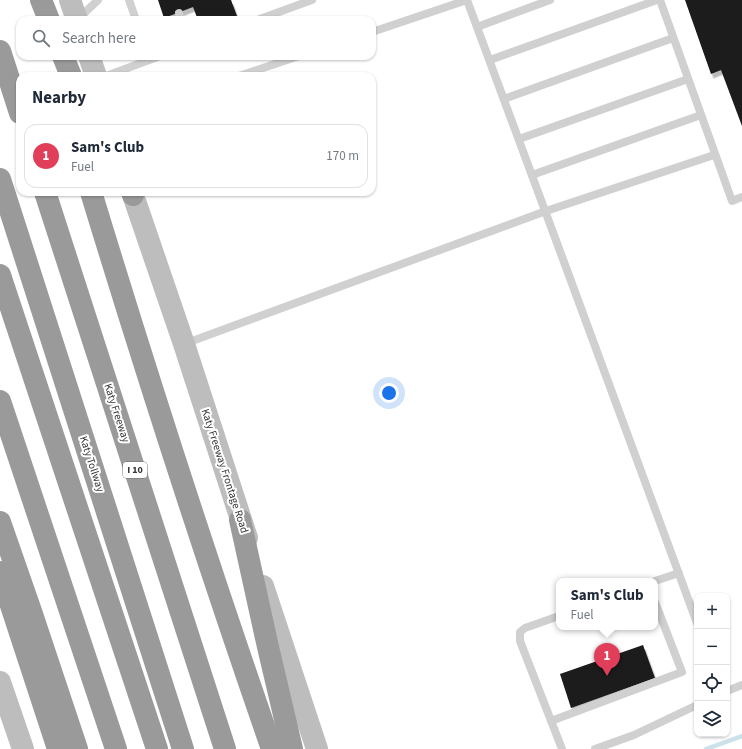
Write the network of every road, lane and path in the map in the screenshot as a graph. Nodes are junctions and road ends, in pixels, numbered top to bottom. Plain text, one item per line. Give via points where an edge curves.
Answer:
1 (32, 0) edge
2 (41, 0) edge
3 (70, 0) edge
4 (98, 0) edge
5 (129, 0) edge
6 (312, 0) edge
7 (467, 0) edge
8 (550, 0) edge
9 (657, 0) edge
10 (660, 0) edge
11 (37, 16) edge
12 (47, 16) edge
13 (76, 16) edge
14 (81, 16) edge
15 (135, 16) edge
16 (268, 16) edge
17 (477, 27) junction
18 (376, 31) edge
19 (673, 38) junction
20 (0, 51) edge
21 (50, 60) edge
22 (65, 60) edge
23 (90, 60) edge
24 (145, 60) edge
25 (287, 60) edge
26 (490, 60) junction
27 (54, 72) edge
28 (69, 72) edge
29 (95, 72) edge
30 (116, 72) edge
31 (251, 72) edge
32 (688, 79) junction
33 (504, 99) junction
34 (16, 101) edge
35 (700, 115) junction
36 (519, 139) junction
37 (714, 155) junction
38 (532, 175) junction
39 (0, 179) edge
40 (46, 196) edge
41 (92, 196) edge
42 (133, 196) edge
43 (742, 197) edge
44 (546, 211) junction
45 (0, 275) edge
46 (184, 344) junction
47 (0, 401) edge
48 (240, 520) junction
49 (0, 522) edge
50 (0, 572) edge
51 (679, 573) junction
52 (658, 580) edge
53 (658, 610) edge
54 (694, 615) edge
55 (556, 617) edge
56 (0, 682) edge
57 (742, 685) edge
58 (730, 690) edge
59 (694, 706) edge
60 (551, 721) junction
61 (23, 749) edge
62 (58, 749) edge
63 (77, 749) edge
64 (116, 749) edge
65 (157, 749) edge
66 (183, 749) edge
67 (224, 749) edge
68 (272, 749) edge
69 (292, 749) edge
70 (317, 749) edge
71 (562, 749) edge
72 (595, 749) edge

1 - 11 highway
2 - 12 highway
3 - 13 main road
4 - 14 lane
5 - 15 lane
6 - 16 lane
7 - 17 lane
7 - 18 lane
8 - 17 lane
9 - 26 lane
10 - 19 lane
17 - 26 lane
19 - 32 lane
19 - 33 lane
20 - 34 highway
21 - 27 highway
22 - 28 highway
23 - 29 main road
24 - 30 lane
25 - 31 lane
26 - 33 lane
32 - 35 lane
32 - 36 lane
33 - 36 lane
35 - 37 lane
35 - 38 lane
36 - 38 lane
37 - 43 lane via 732,201
37 - 44 lane
38 - 44 lane
39 - 66 highway, Katy Tollway
40 - 67 highway, Katy Freeway / I 10
41 - 68 highway via 199,534
42 - 46 main road, Katy Freeway Frontage Road
44 - 46 lane
44 - 51 lane
45 - 65 highway
46 - 48 main road, Katy Freeway Frontage Road
47 - 64 highway
48 - 69 highway
48 - 70 main road, Katy Freeway Frontage Road
49 - 63 highway
50 - 62 highway
51 - 52 lane
51 - 54 lane
53 - 60 lane via 682,672
55 - 60 lane via 520,632 520,641
56 - 61 main road
57 - 58 lane
59 - 72 lane via 634,735
60 - 71 lane

